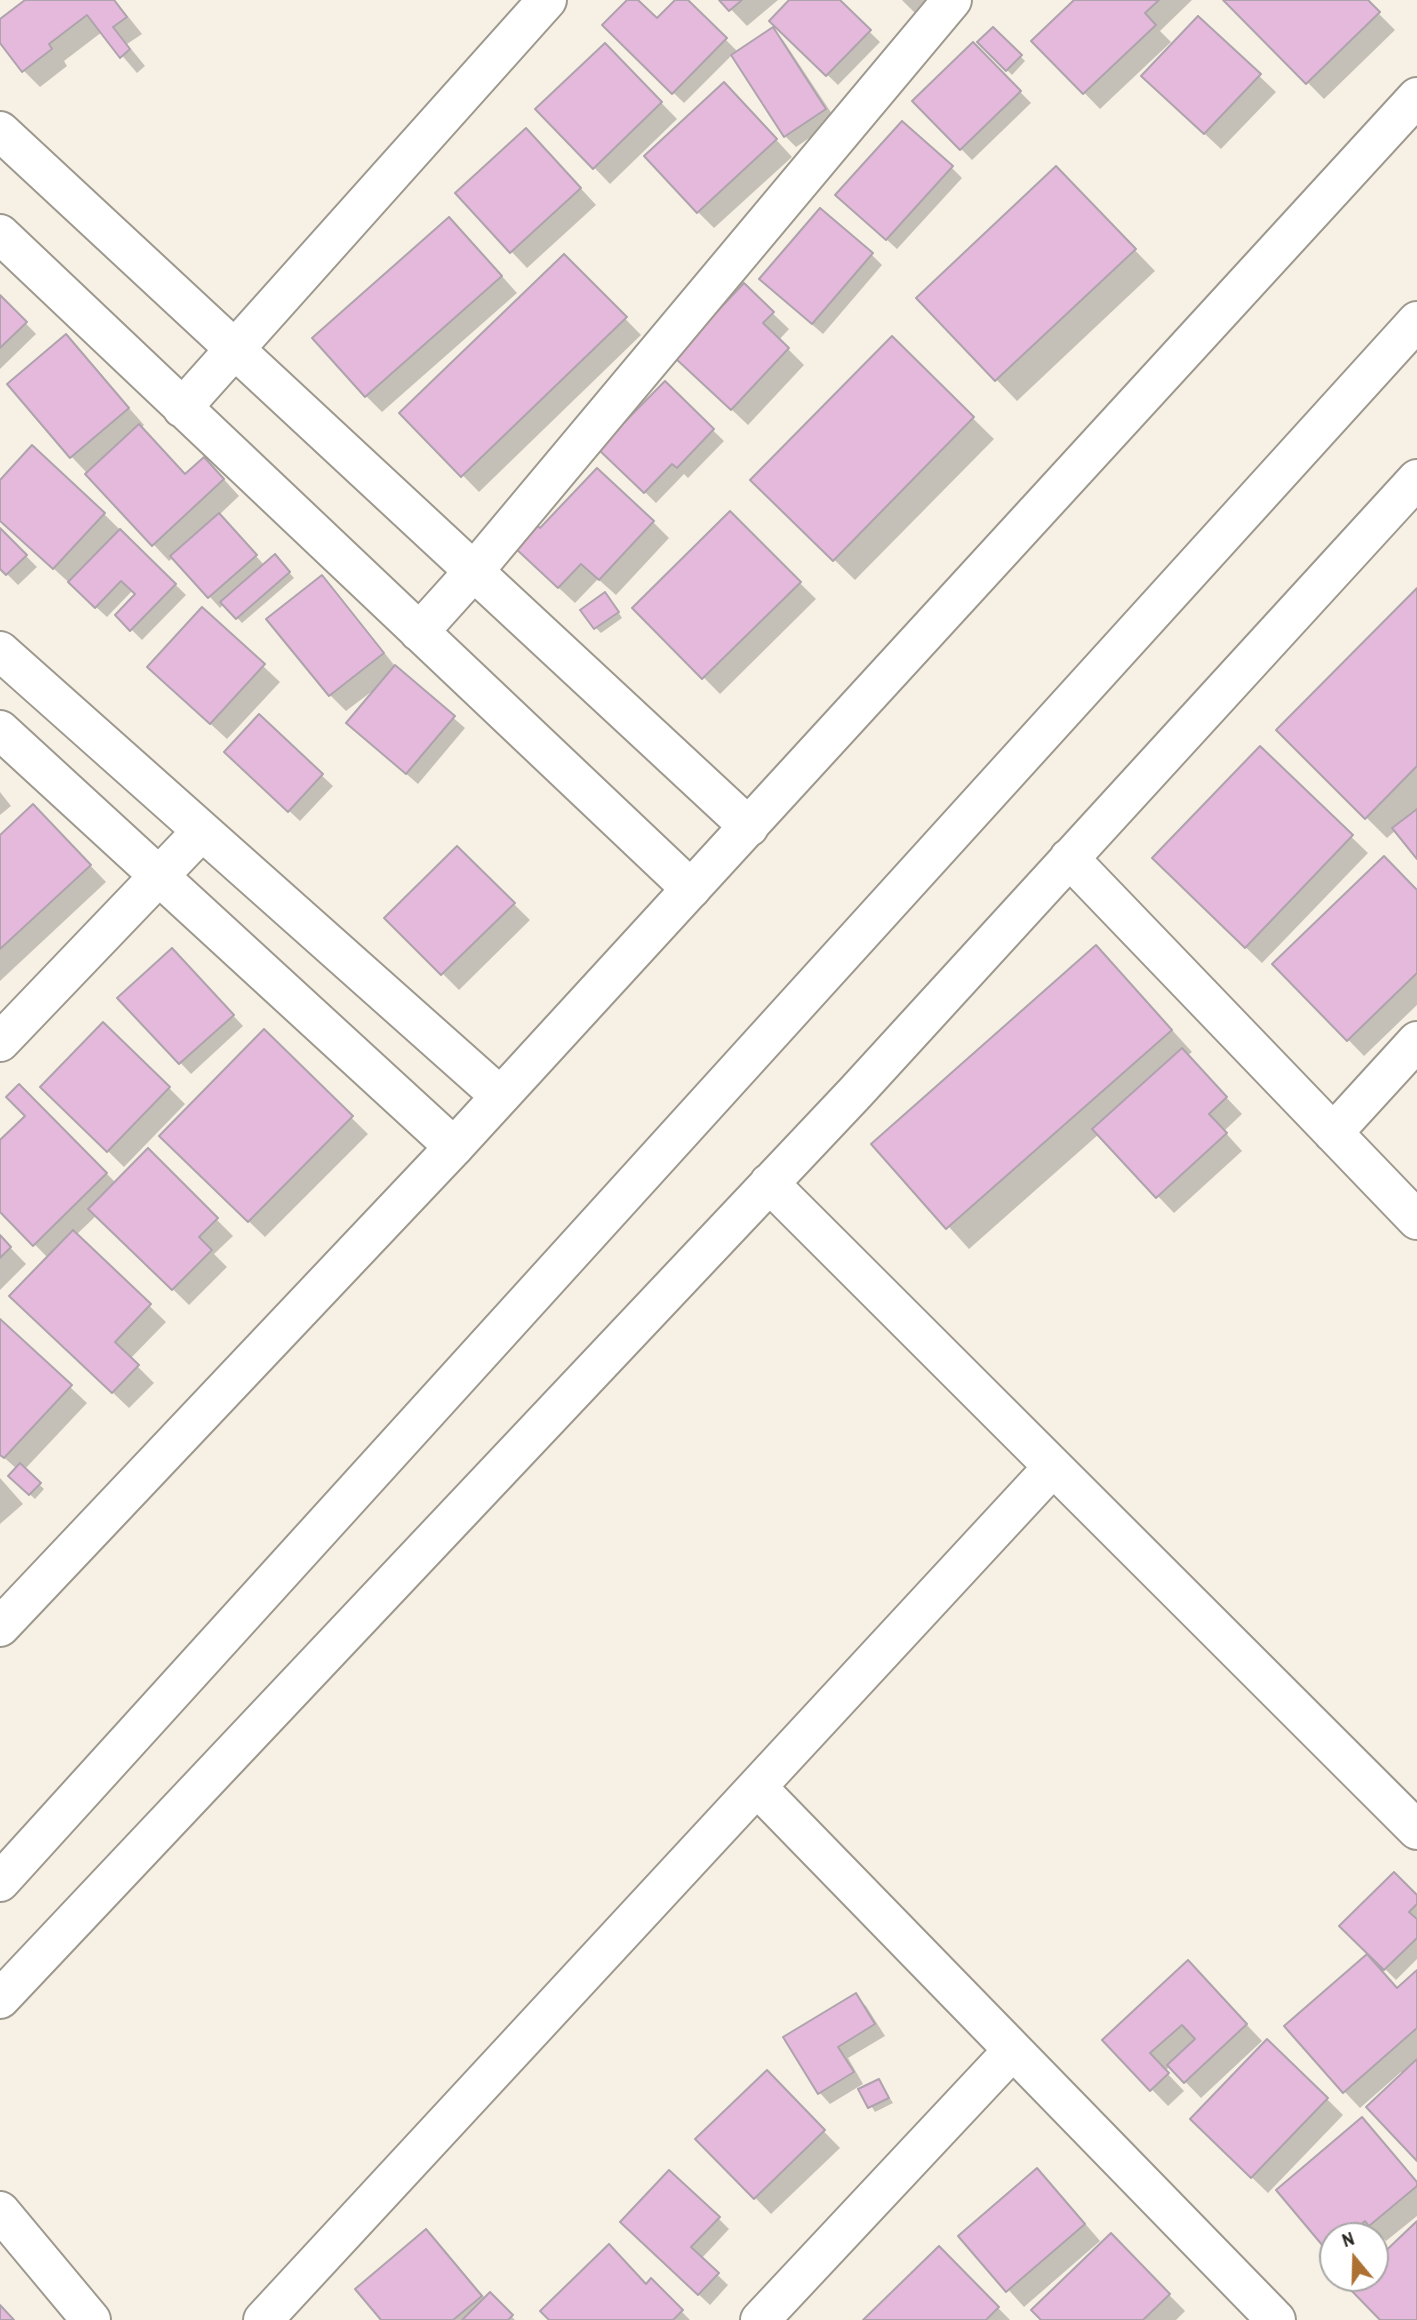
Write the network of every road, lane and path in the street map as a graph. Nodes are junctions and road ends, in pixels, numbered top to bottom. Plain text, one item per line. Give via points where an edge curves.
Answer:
1 (547, 0) edge
2 (952, 0) edge
3 (1417, 97) edge
4 (0, 131) edge
5 (0, 234) edge
6 (1417, 321) edge
7 (234, 349) junction
8 (182, 408) junction
9 (1417, 479) edge
10 (474, 571) junction
11 (419, 632) junction
12 (0, 651) edge
13 (0, 730) edge
14 (749, 827) junction
15 (202, 831) junction
16 (1069, 859) junction
17 (159, 876) junction
18 (691, 889) junction
19 (1417, 1041) edge
20 (0, 1042) edge
21 (500, 1096) junction
22 (1333, 1133) junction
23 (454, 1147) junction
24 (769, 1184) junction
25 (1417, 1220) edge
26 (1053, 1467) junction
27 (0, 1627) edge
28 (757, 1787) junction
29 (1417, 1830) edge
30 (0, 1882) edge
31 (0, 1999) edge
32 (1013, 2050) junction
33 (0, 2211) edge
34 (91, 2320) edge
35 (263, 2320) edge
36 (761, 2320) edge
37 (1276, 2320) edge

1 - 7 street
2 - 10 street
3 - 14 street
4 - 7 street
5 - 8 street
6 - 30 street
7 - 8 street
7 - 10 street
8 - 11 street
9 - 16 street
10 - 11 street
10 - 14 street
11 - 18 street
12 - 15 street
13 - 17 street
14 - 18 street
15 - 17 street
15 - 21 street
16 - 22 street
16 - 24 street
17 - 20 street
17 - 23 street
18 - 21 street
19 - 22 street
21 - 23 street
22 - 25 street
23 - 27 street
24 - 26 street
24 - 31 street
26 - 28 street
26 - 29 street
28 - 32 street
28 - 35 street
32 - 36 street
32 - 37 street
33 - 34 street

